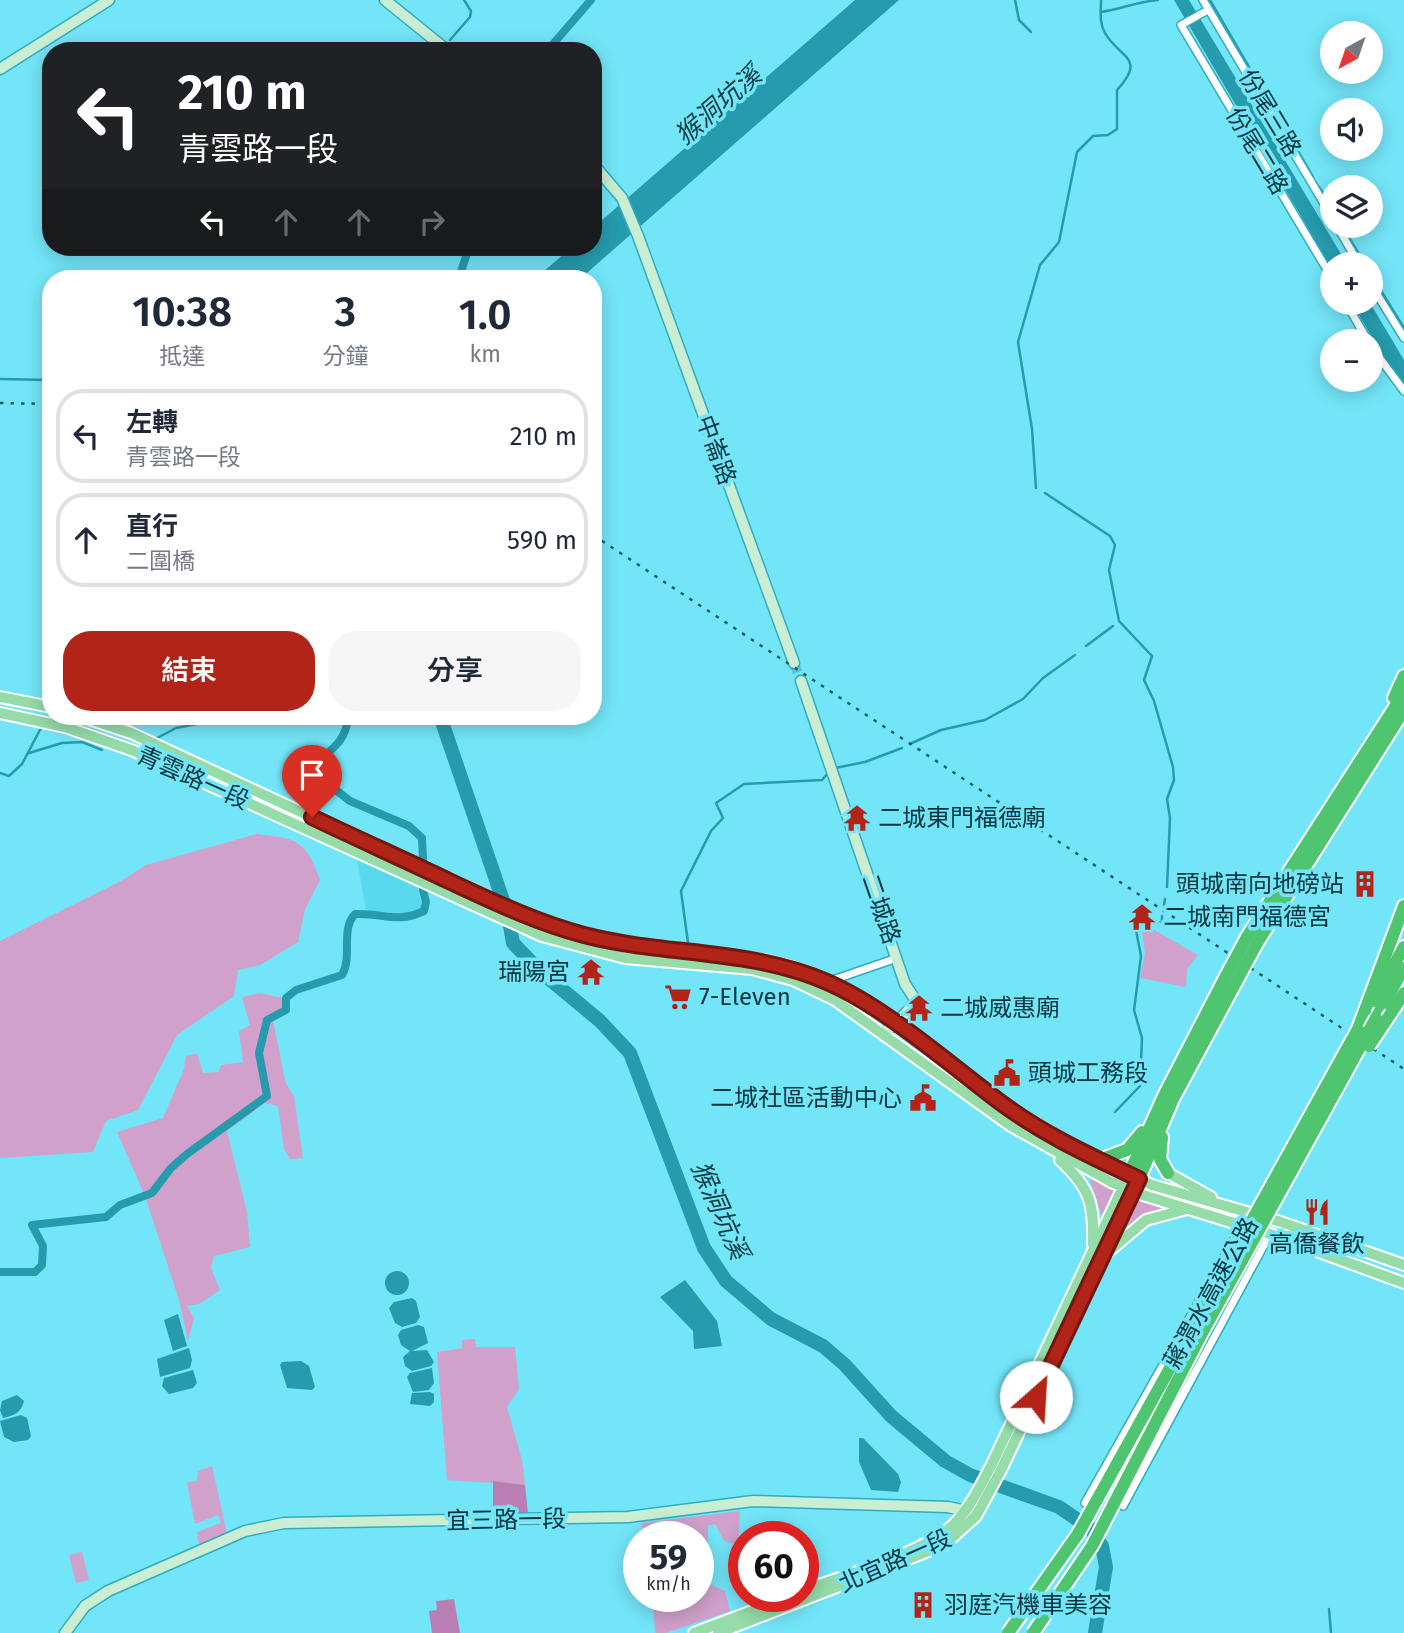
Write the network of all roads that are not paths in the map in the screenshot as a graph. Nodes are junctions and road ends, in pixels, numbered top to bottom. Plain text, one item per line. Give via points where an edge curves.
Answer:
1 (109, 0) edge
2 (385, 0) edge
3 (1203, 0) edge
4 (1208, 10) junction
5 (42, 42) edge
6 (43, 42) edge
7 (438, 42) edge
8 (0, 69) edge
9 (602, 175) edge
10 (1320, 197) edge
11 (1320, 258) edge
12 (1383, 304) edge
13 (1404, 338) edge
14 (1383, 362) edge
15 (1404, 391) edge
16 (794, 663) tunnel mouth
17 (1404, 676) edge
18 (801, 681) tunnel mouth
19 (1404, 693) edge
20 (0, 697) edge
21 (42, 705) edge
22 (1404, 710) edge
23 (0, 713) edge
24 (42, 721) edge
25 (58, 725) edge
26 (106, 725) edge
27 (1369, 749) junction
28 (1404, 906) edge
29 (1252, 940) junction
30 (1404, 947) edge
31 (897, 957) junction
32 (1404, 968) edge
33 (828, 982) junction
34 (1404, 993) edge
35 (1369, 1014) junction
36 (897, 1024) junction
37 (884, 1032) junction
38 (934, 1052) junction
39 (926, 1063) junction
40 (1168, 1098) junction
41 (1325, 1114) junction
42 (1045, 1147) junction
43 (1100, 1159) junction
44 (1168, 1173) joint
45 (1131, 1183) junction
46 (1225, 1206) junction
47 (1188, 1209) junction
48 (1241, 1225) junction
49 (1270, 1234) junction
50 (1093, 1249) junction
51 (1104, 1256) junction
52 (1402, 1265) edge
53 (1402, 1282) edge
54 (997, 1467) junction
55 (1085, 1503) dead end
56 (1123, 1506) dead end
57 (975, 1507) junction
58 (819, 1585) edge
59 (750, 1612) edge
60 (65, 1633) edge
61 (694, 1633) edge
62 (718, 1633) edge
63 (1008, 1633) edge
64 (1033, 1633) edge

1 - 6 street
2 - 7 street
3 - 4 street, 份尾三路
4 - 10 street, 份尾三路
4 - 11 street, 份尾二路 via 1181,25
5 - 8 street
9 - 16 street, 中崙路 via 622,198 638,236
12 - 13 street
14 - 15 street
17 - 27 highway
18 - 31 street, 二城路
19 - 27 highway
20 - 21 main road
22 - 29 highway
23 - 24 main road, 青雲路一段
25 - 37 main road, 青雲路一段 via 134,751 542,936 625,958 752,969 835,1000
26 - 33 main road, 青雲路一段 via 535,919 636,946 764,960
27 - 29 highway
28 - 35 highway
29 - 40 highway, bridge
30 - 35 highway, 蔣渭水高速公路
31 - 33 street
31 - 36 street, 二城路 via 916,1001
32 - 35 highway, 蔣渭水高速公路
33 - 36 main road
34 - 41 highway, bridge
35 - 41 highway, 蔣渭水高速公路, bridge
35 - 63 highway, 蔣渭水高速公路, bridge via 1078,1534
36 - 37 street, 二城路
36 - 38 main road
37 - 39 main road
38 - 39 street
38 - 43 main road via 1001,1103
39 - 42 main road
40 - 43 highway via 1134,1144 1121,1154
40 - 44 highway via 1158,1148
40 - 45 highway
41 - 64 highway, 蔣渭水高速公路, bridge via 1202,1333 1093,1546
42 - 45 main road
42 - 50 main road via 1088,1193 1094,1213
43 - 45 main road
44 - 46 main road
45 - 46 main road
45 - 47 main road
45 - 50 main road
45 - 51 main road
46 - 52 main road
47 - 48 main road
47 - 51 main road via 1139,1224
48 - 49 main road
48 - 55 street
49 - 53 main road
49 - 56 street
50 - 54 main road
51 - 54 main road
54 - 57 main road
57 - 58 main road, 北宜路一段 via 928,1542
57 - 60 street, 宜三路一段 via 752,1501 628,1517 284,1523 245,1531 108,1591 85,1606
57 - 62 main road, 北宜路一段 via 944,1545
59 - 61 main road

